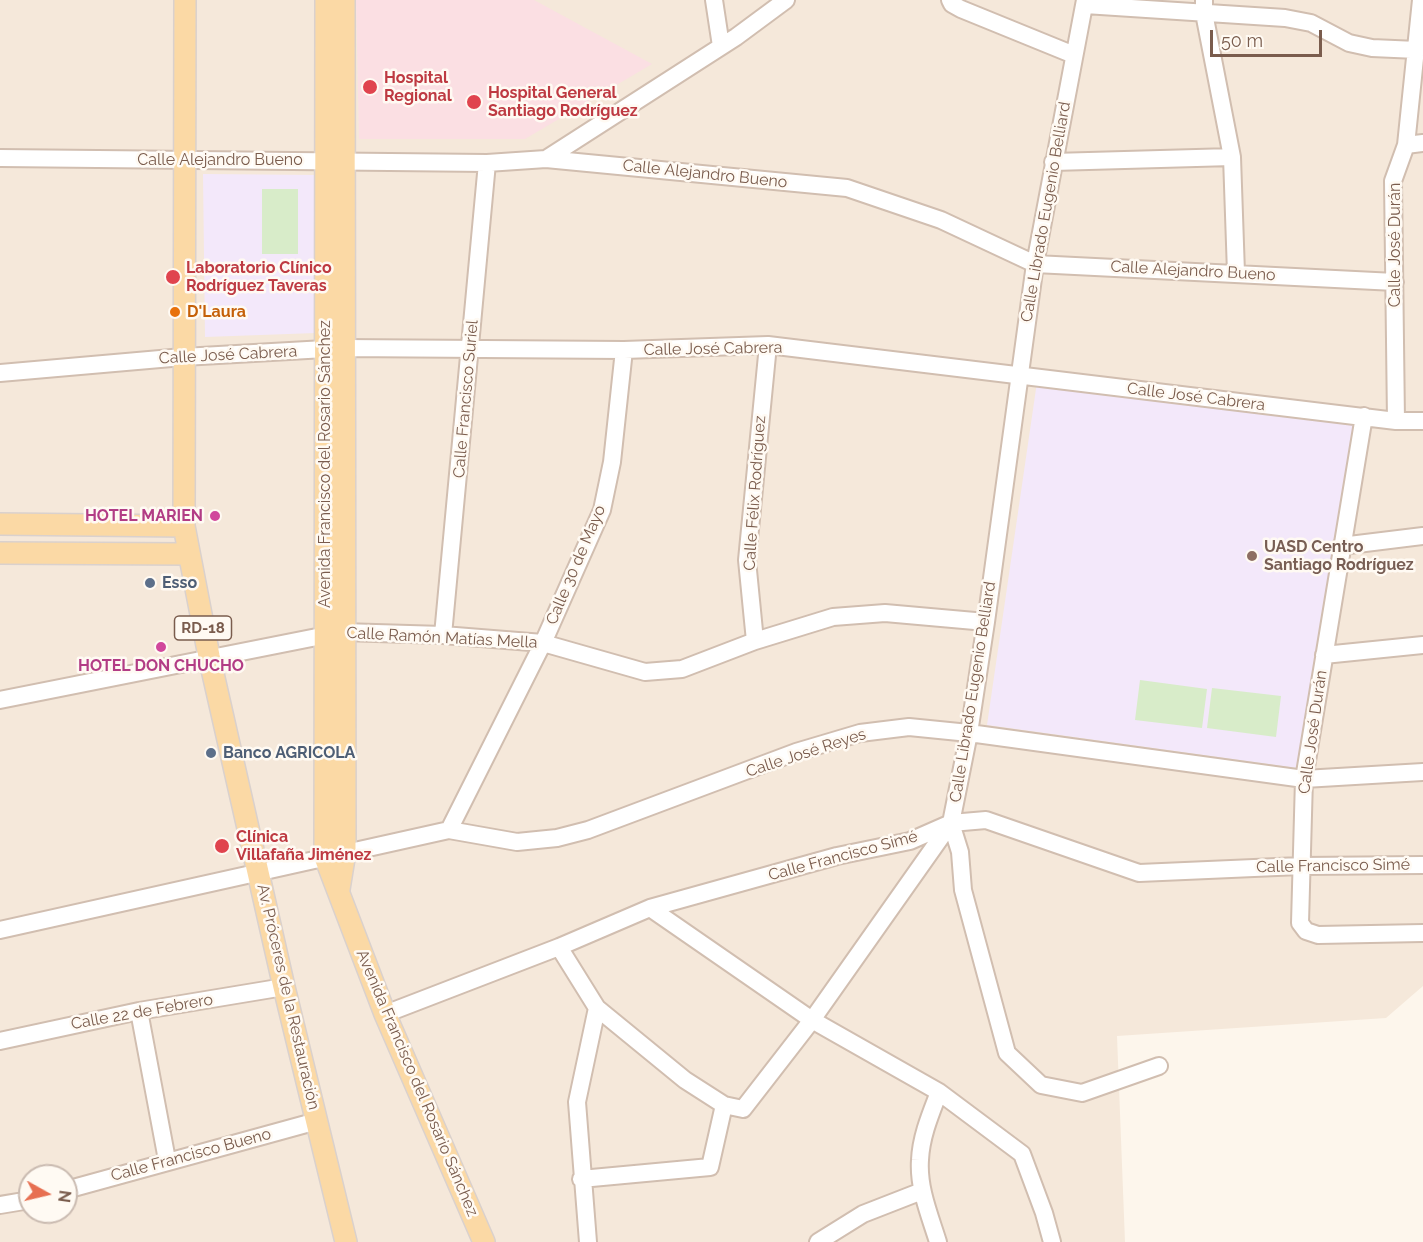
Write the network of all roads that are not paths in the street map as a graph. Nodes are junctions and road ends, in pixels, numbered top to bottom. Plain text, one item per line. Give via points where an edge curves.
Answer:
1 (185, 0) edge
2 (327, 0) edge
3 (344, 0) edge
4 (714, 0) edge
5 (786, 0) edge
6 (950, 0) edge
7 (1421, 0) edge
8 (1085, 2) edge
9 (1204, 6) edge
10 (721, 46) junction
11 (1417, 50) junction
12 (1074, 55) junction
13 (1423, 143) edge
14 (1406, 145) junction
15 (1232, 157) junction
16 (0, 158) edge
17 (183, 159) junction
18 (546, 159) junction
19 (335, 161) junction
20 (1053, 162) junction
21 (487, 163) junction
22 (1035, 264) junction
23 (1236, 273) junction
24 (1395, 282) junction
25 (768, 345) junction
26 (471, 348) junction
27 (335, 349) junction
28 (624, 350) junction
29 (183, 357) junction
30 (0, 373) edge
31 (1018, 376) junction
32 (1364, 416) junction
33 (1396, 421) junction
34 (1423, 421) edge
35 (0, 524) edge
36 (184, 526) junction
37 (1423, 536) edge
38 (1341, 546) junction
39 (0, 553) edge
40 (188, 554) junction
41 (986, 622) junction
42 (333, 633) junction
43 (443, 635) junction
44 (755, 641) junction
45 (543, 643) junction
46 (1423, 645) edge
47 (1324, 655) junction
48 (209, 656) junction
49 (0, 700) edge
50 (969, 733) junction
51 (1423, 772) edge
52 (1304, 778) junction
53 (951, 823) junction
54 (449, 830) junction
55 (335, 854) junction
56 (1423, 865) edge
57 (1300, 866) junction
58 (259, 873) junction
59 (650, 908) junction
60 (0, 930) edge
61 (1423, 933) edge
62 (560, 947) junction
63 (284, 987) junction
64 (597, 1008) junction
65 (139, 1011) junction
66 (385, 1014) junction
67 (812, 1020) junction
68 (0, 1041) edge
69 (1159, 1066) dead end
70 (939, 1092) junction
71 (724, 1105) junction
72 (317, 1121) junction
73 (167, 1160) junction
74 (581, 1179) junction
75 (78, 1186) edge
76 (922, 1191) junction
77 (18, 1202) edge
78 (0, 1205) edge
79 (346, 1242) edge
80 (484, 1242) edge
81 (588, 1242) edge
82 (818, 1242) edge
83 (938, 1242) edge
84 (1052, 1242) edge

1 - 17 main road, Av. Próceres de la Restauración / RD-18
2 - 19 main road, Avenida Francisco del Rosario Sánchez
3 - 19 main road, Avenida Francisco del Rosario Sánchez
4 - 10 street
5 - 10 street
6 - 12 street via 962,9
7 - 11 street, Calle José Durán
8 - 9 street
8 - 12 street, Calle Librado Eugenio Belliard
9 - 11 street via 1311,23 1349,43 1372,48
9 - 15 street
10 - 18 street
11 - 14 street, Calle José Durán
12 - 20 street, Calle Librado Eugenio Belliard
13 - 14 street
14 - 24 street, Calle José Durán via 1393,181
15 - 20 street
15 - 23 street
16 - 17 street, Calle Alejandro Bueno
17 - 19 street, Calle Alejandro Bueno
17 - 29 main road, Av. Próceres de la Restauración / RD-18
18 - 21 street, Calle Alejandro Bueno
18 - 22 street, Calle Alejandro Bueno via 847,188 941,220
19 - 21 street, Calle Alejandro Bueno
19 - 27 main road, Avenida Francisco del Rosario Sánchez
20 - 22 street, Calle Librado Eugenio Belliard
21 - 26 street, Calle Francisco Suriel
22 - 23 street, Calle Alejandro Bueno
22 - 31 street, Calle Librado Eugenio Belliard
23 - 24 street, Calle Alejandro Bueno
24 - 33 street, Calle José Durán
25 - 28 street, Calle José Cabrera
25 - 31 street, Calle José Cabrera
25 - 44 street, Calle Félix Rodríguez via 747,560
26 - 27 street, Calle José Cabrera
26 - 28 street, Calle José Cabrera
26 - 43 street, Calle Francisco Suriel
27 - 29 street, Calle José Cabrera
27 - 42 main road, Avenida Francisco del Rosario Sánchez
28 - 45 street, Calle 30 de Mayo via 612,462 602,510
29 - 30 street, Calle José Cabrera
29 - 36 main road, Av. Próceres de la Restauración / RD-18
31 - 32 street, Calle José Cabrera
31 - 41 street, Calle Librado Eugenio Belliard
32 - 33 street, Calle José Cabrera
32 - 38 street, Calle José Durán
33 - 34 street, Calle José Cabrera
35 - 36 main road
36 - 40 main road, Av. Próceres de la Restauración / RD-18
37 - 38 street
38 - 47 street, Calle José Durán
39 - 40 main road
40 - 48 main road, Av. Próceres de la Restauración / RD-18
41 - 44 street, Calle Ramón Matías Mella via 885,613 854,615 833,617
41 - 50 street, Calle Librado Eugenio Belliard
42 - 43 street, Calle Ramón Matías Mella
42 - 48 street, Calle Ramón Matías Mella
42 - 55 main road, Avenida Francisco del Rosario Sánchez
43 - 45 street, Calle Ramón Matías Mella
44 - 45 street, Calle Ramón Matías Mella via 682,669 645,672
45 - 54 street, Calle 30 de Mayo
46 - 47 street
47 - 52 street, Calle José Durán
48 - 49 street, Calle Ramón Matías Mella
48 - 58 main road, Av. Próceres de la Restauración / RD-18
50 - 52 street, Calle José Reyes
50 - 53 street, Calle Librado Eugenio Belliard
50 - 54 street, Calle José Reyes via 909,727 860,733 796,752 557,838 517,843
51 - 52 street, Calle José Reyes
52 - 57 street, Calle José Durán
53 - 57 street, Calle Francisco Simé via 986,820 1139,873
53 - 59 street, Calle Francisco Simé via 910,841 837,856
53 - 67 street, Calle Librado Eugenio Belliard
53 - 69 street via 960,852 966,901 1007,1053 1041,1085 1082,1092
54 - 55 street, Calle José Reyes
55 - 58 street, Calle José Reyes
55 - 66 main road, Avenida Francisco del Rosario Sánchez via 339,890
56 - 57 street, Calle Francisco Simé
57 - 61 street, Calle José Durán via 1300,922 1306,931 1318,935
58 - 60 street, Calle José Reyes
58 - 63 main road, Av. Próceres de la Restauración / RD-18
59 - 62 street, Calle Francisco Simé
59 - 67 street
62 - 64 street
62 - 66 street, Calle Francisco Simé
63 - 65 street, Calle 22 de Febrero
63 - 72 main road, Av. Próceres de la Restauración / RD-18
64 - 71 street via 685,1080
64 - 74 street via 577,1102
65 - 68 street, Calle 22 de Febrero
65 - 73 street
66 - 80 main road, Avenida Francisco del Rosario Sánchez
67 - 70 street
67 - 71 street, Calle Librado Eugenio Belliard via 744,1109
70 - 76 street via 920,1160
70 - 84 street via 1022,1154
71 - 74 street via 710,1167
72 - 73 street, Calle Francisco Bueno
72 - 79 main road, Av. Próceres de la Restauración / RD-18
73 - 75 street, Calle Francisco Bueno
74 - 81 street
76 - 82 street via 863,1214
76 - 83 street
77 - 78 street

